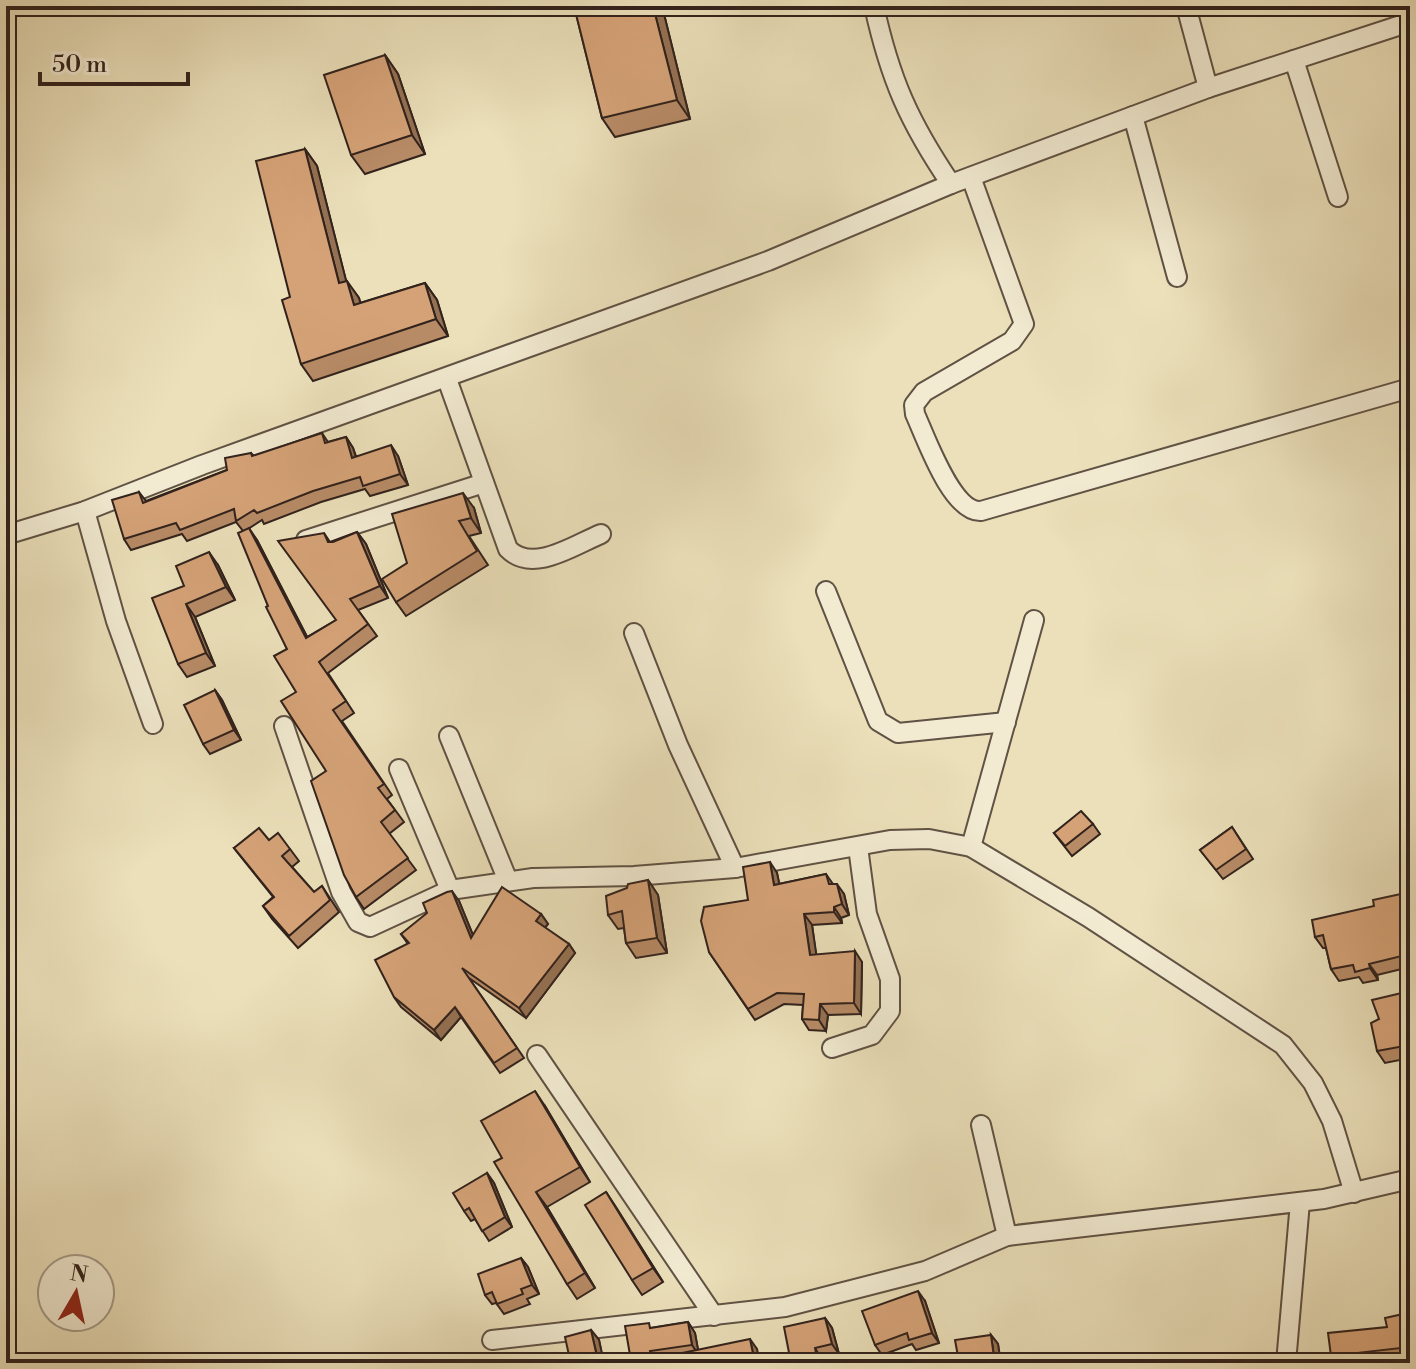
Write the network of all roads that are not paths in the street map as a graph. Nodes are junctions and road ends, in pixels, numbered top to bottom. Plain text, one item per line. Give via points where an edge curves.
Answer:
1 (874, 6) edge
2 (1186, 6) edge
3 (1410, 22) edge
4 (1294, 60) junction
5 (1208, 88) junction
6 (1133, 116) junction
7 (971, 177) junction
8 (951, 184) junction
9 (1338, 197) dead end
10 (1177, 277) dead end
11 (447, 379) junction
12 (1410, 388) edge
13 (484, 483) junction
14 (85, 511) junction
15 (601, 534) dead end
16 (6, 535) edge
17 (306, 540) edge
18 (826, 591) dead end
19 (1034, 620) dead end
20 (634, 633) dead end
21 (1006, 722) junction
22 (153, 724) dead end
23 (284, 726) dead end
24 (449, 736) dead end
25 (399, 769) dead end
26 (858, 847) junction
27 (971, 847) junction
28 (735, 868) junction
29 (508, 881) junction
30 (450, 890) junction
31 (832, 1048) dead end
32 (537, 1055) dead end
33 (981, 1125) dead end
34 (1410, 1179) edge
35 (1354, 1193) junction
36 (1300, 1202) junction
37 (1007, 1236) junction
38 (714, 1316) junction
39 (492, 1340) dead end
40 (1286, 1363) edge

1 - 8 street via 887,65 914,130
2 - 5 street
3 - 4 street
4 - 5 street
4 - 9 street
5 - 6 street
6 - 7 street
6 - 10 street
7 - 8 street
7 - 12 street via 1024,324 1012,341 924,392 914,405 955,497 967,509 981,511
8 - 11 street via 768,261
11 - 13 street
11 - 14 street
13 - 15 street via 515,557 533,561
13 - 17 street
14 - 16 street
14 - 22 street
18 - 21 street via 878,721 887,729 898,733
19 - 21 street
20 - 28 street
21 - 27 street
23 - 30 street via 341,892 358,922 370,927
24 - 29 street
25 - 30 street
26 - 27 street via 929,839
26 - 28 street
26 - 31 street via 867,914 890,979 890,1011 872,1035
27 - 35 street via 1283,1045 1313,1083 1332,1121
28 - 29 street
29 - 30 street
32 - 38 street
33 - 37 street
34 - 35 street
35 - 36 street
36 - 37 street
36 - 40 street
37 - 38 street via 925,1271 862,1289
38 - 39 street

